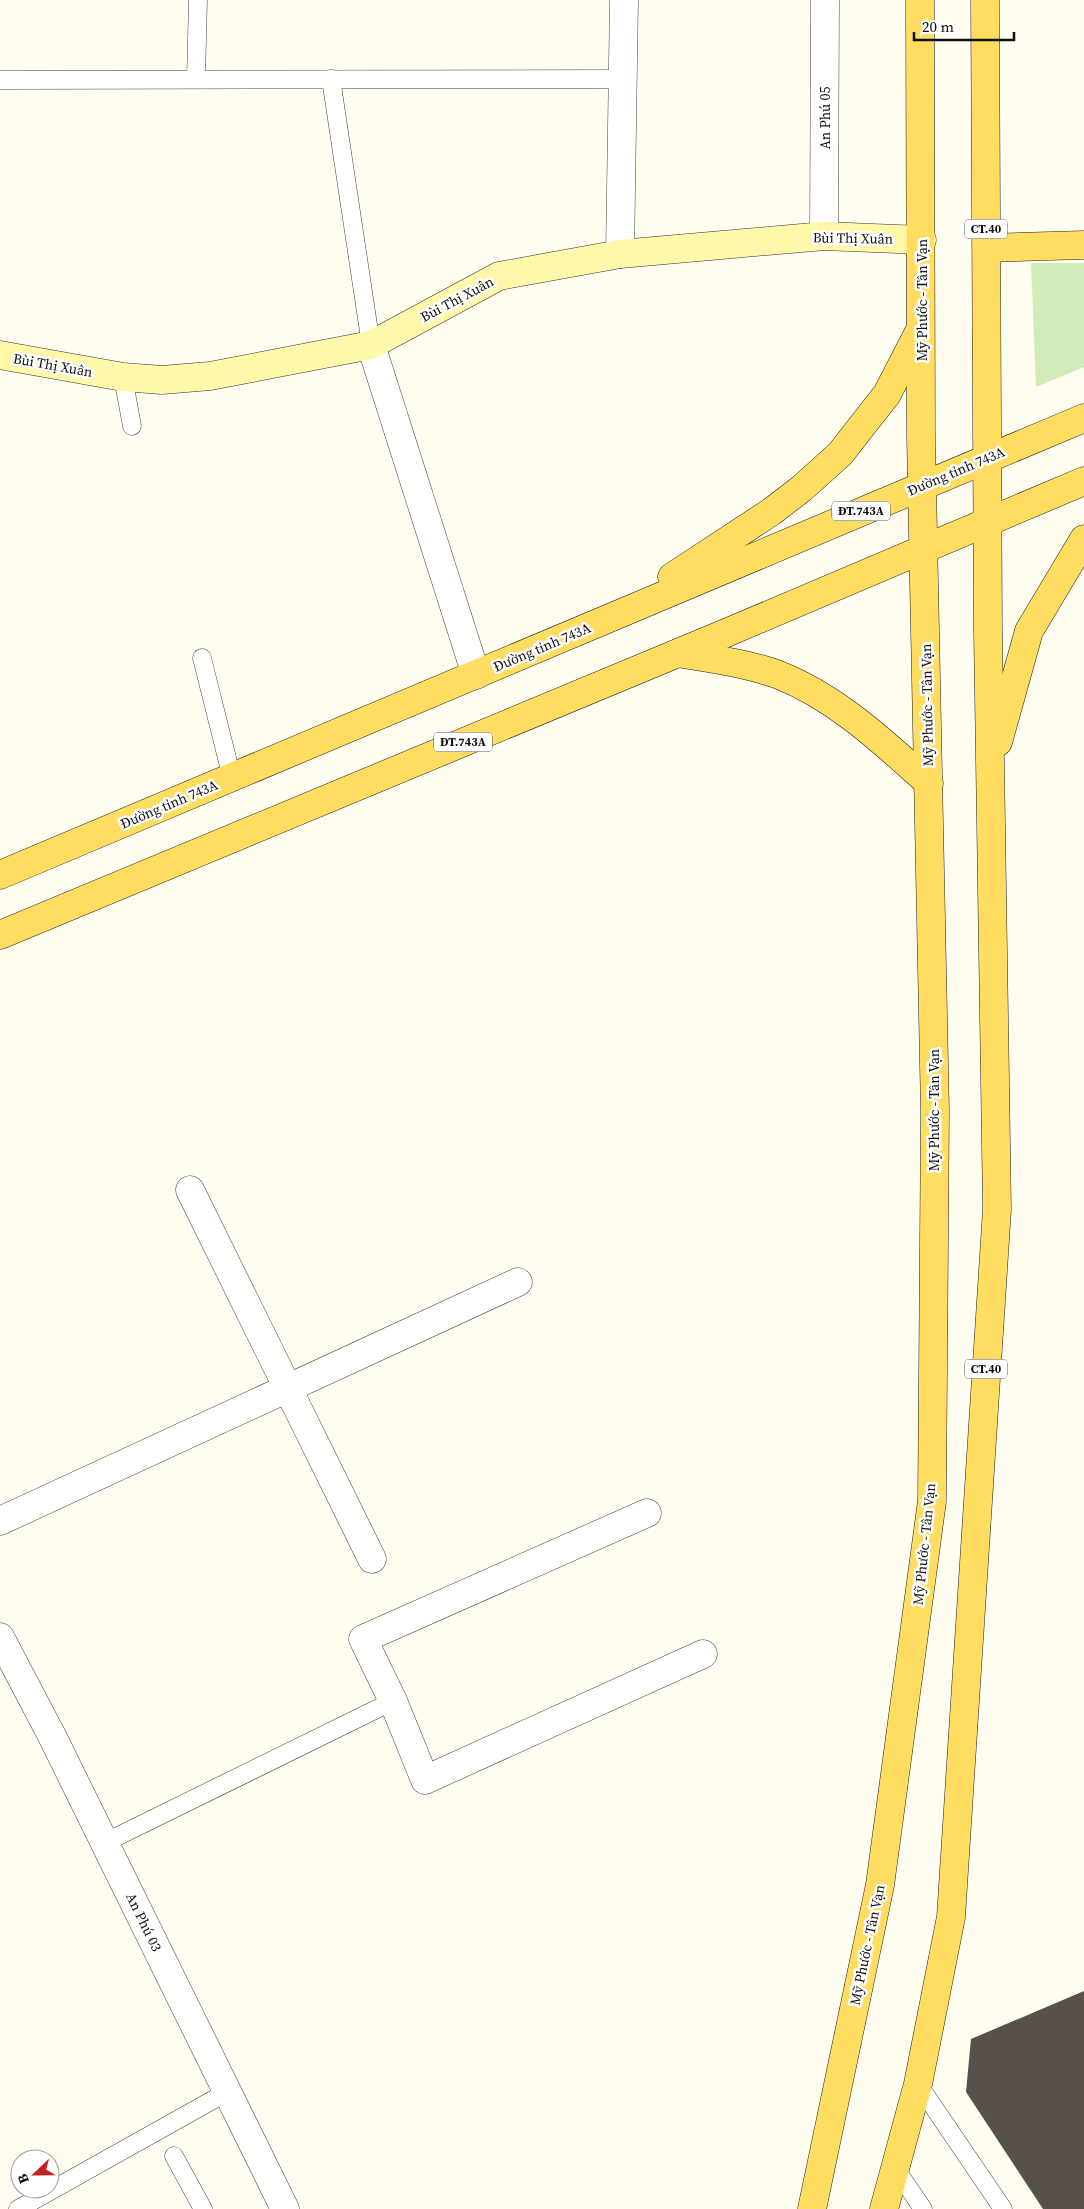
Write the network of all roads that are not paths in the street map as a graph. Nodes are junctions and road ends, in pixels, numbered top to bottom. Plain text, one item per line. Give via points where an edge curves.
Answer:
1 (198, 0) edge
2 (624, 0) edge
3 (825, 0) edge
4 (920, 0) edge
5 (985, 0) edge
6 (196, 79) junction
7 (331, 79) junction
8 (622, 79) junction
9 (0, 80) edge
10 (824, 236) junction
11 (922, 240) junction
12 (1084, 245) edge
13 (986, 248) junction
14 (620, 254) junction
15 (922, 326) junction
16 (371, 345) junction
17 (0, 355) edge
18 (123, 377) junction
19 (1084, 418) edge
20 (132, 426) dead end
21 (988, 458) junction
22 (1084, 481) edge
23 (923, 485) junction
24 (988, 522) junction
25 (1084, 539) edge
26 (924, 549) junction
27 (600, 622) junction
28 (678, 653) junction
29 (202, 658) dead end
30 (476, 675) junction
31 (990, 772) junction
32 (232, 778) junction
33 (929, 783) junction
34 (0, 875) edge
35 (0, 935) edge
36 (190, 1190) dead end
37 (518, 1282) dead end
38 (287, 1390) junction
39 (647, 1513) dead end
40 (0, 1522) edge
41 (372, 1559) dead end
42 (0, 1637) edge
43 (703, 1654) dead end
44 (393, 1701) junction
45 (104, 1843) junction
46 (918, 2084) junction
47 (227, 2092) junction
48 (174, 2156) dead end
49 (895, 2168) junction
50 (18, 2209) edge
51 (202, 2209) edge
52 (285, 2209) edge
53 (812, 2209) edge
54 (884, 2209) edge
55 (923, 2209) edge
56 (1003, 2209) edge

1 - 6 lane
2 - 8 street
3 - 10 street, An Phú 05
4 - 11 main road, Mỹ Phước - Tân Vạn
5 - 13 main road, CT.40
6 - 7 lane
6 - 9 lane
7 - 8 lane
7 - 16 lane
8 - 14 street
10 - 11 main road, Bùi Thị Xuân
10 - 14 main road, Bùi Thị Xuân
11 - 15 main road, Mỹ Phước - Tân Vạn
12 - 13 main road
13 - 21 main road, CT.40
14 - 16 main road, Bùi Thị Xuân via 499,276
15 - 23 main road, Mỹ Phước - Tân Vạn
15 - 27 main road via 887,394 840,454 801,490 713,552
16 - 18 main road, Bùi Thị Xuân via 210,376 162,380
16 - 30 street
17 - 18 main road, Bùi Thị Xuân
18 - 20 lane
19 - 21 main road, Đường tỉnh 743A / ĐT.743A
21 - 23 main road, Đường tỉnh 743A / ĐT.743A
21 - 24 main road, CT.40
22 - 24 main road, ĐT.743A
23 - 26 main road, Mỹ Phước - Tân Vạn
23 - 27 main road, Đường tỉnh 743A / ĐT.743A
24 - 26 main road, ĐT.743A
24 - 31 main road, CT.40
25 - 31 main road via 1028,631
26 - 28 main road, ĐT.743A
26 - 33 main road, Mỹ Phước - Tân Vạn
27 - 30 main road, Đường tỉnh 743A / ĐT.743A
28 - 33 main road via 778,675 825,698 865,726
28 - 35 main road, ĐT.743A
29 - 32 lane
30 - 32 main road, Đường tỉnh 743A / ĐT.743A
31 - 46 main road, CT.40 via 997,1209 951,1917
32 - 34 main road, Đường tỉnh 743A / ĐT.743A
33 - 53 main road, Mỹ Phước - Tân Vạn via 935,1112 932,1501 880,1885
36 - 38 street
37 - 38 street
38 - 40 street
38 - 41 street
39 - 44 street via 363,1639
42 - 45 street, An Phú 03
43 - 44 street via 425,1780
44 - 45 lane
45 - 47 street, An Phú 03
46 - 49 main road, CT.40
46 - 56 lane
47 - 50 lane
47 - 52 street, An Phú 03
48 - 51 lane
49 - 54 main road, CT.40
49 - 55 lane

